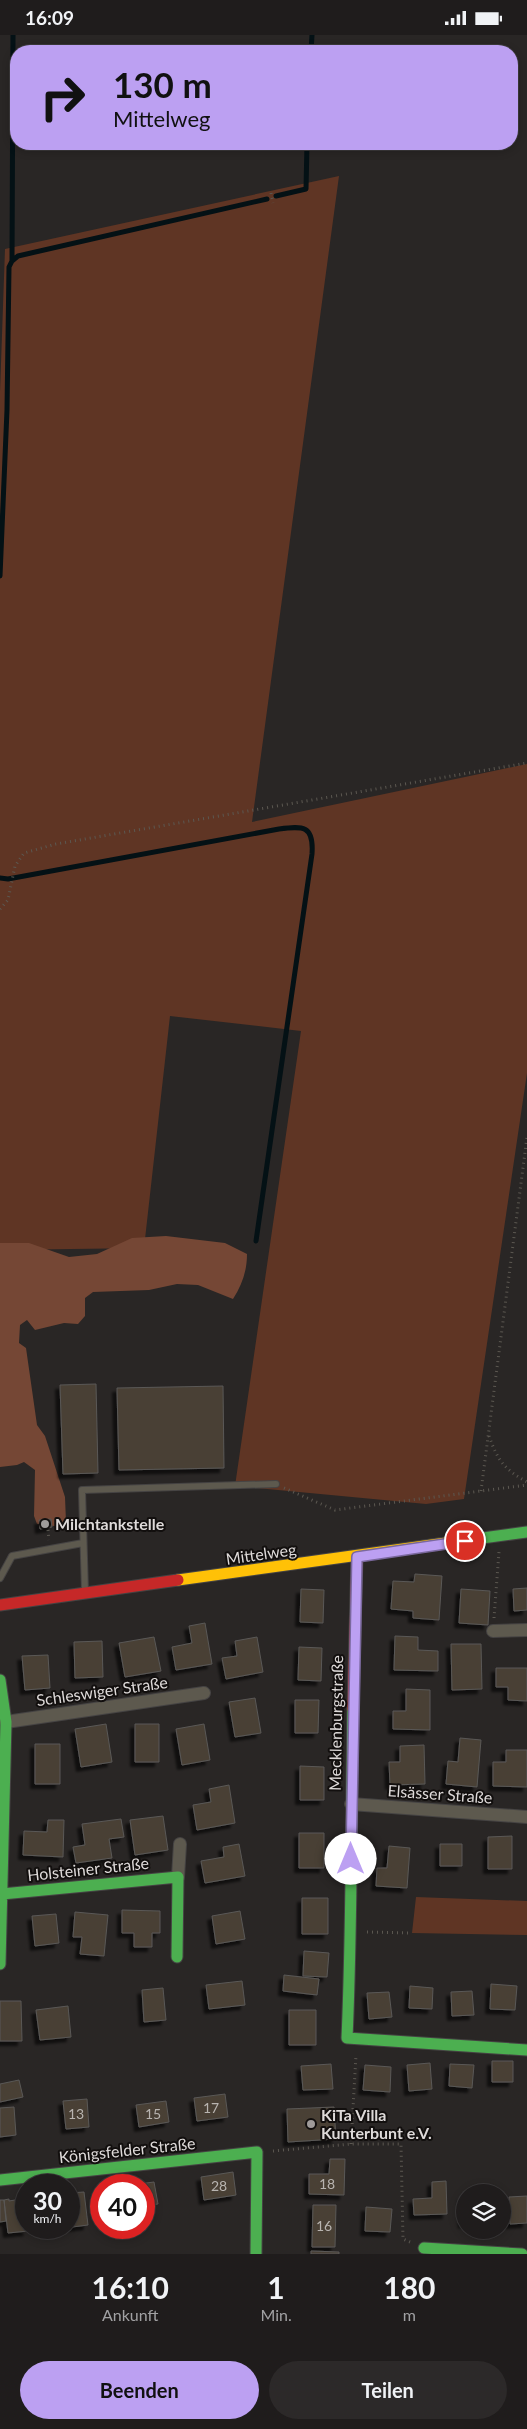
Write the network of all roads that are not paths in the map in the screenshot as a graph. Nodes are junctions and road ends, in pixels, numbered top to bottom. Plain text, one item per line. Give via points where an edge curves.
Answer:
1 (276, 1484) road end
2 (527, 1532) edge
3 (83, 1543) junction
4 (357, 1557) junction
5 (0, 1578) edge
6 (85, 1594) junction
7 (0, 1605) edge
8 (527, 1630) edge
9 (493, 1631) road end
10 (0, 1680) edge
11 (204, 1693) dead end
12 (6, 1722) junction
13 (351, 1804) junction
14 (527, 1817) edge
15 (180, 1844) dead end
16 (178, 1877) junction
17 (2, 1894) junction
18 (177, 1957) dead end
19 (0, 1964) edge
20 (527, 2050) edge
21 (0, 2181) edge
22 (424, 2248) road end
23 (256, 2254) edge
24 (522, 2254) edge

1 - 3 lane via 82,1490
2 - 4 street, Mittelweg
3 - 5 lane via 12,1557
3 - 6 lane
4 - 6 street, Mittelweg
4 - 13 street, Mecklenburgstraße
6 - 7 street, Mittelweg
8 - 9 street
10 - 12 street
11 - 12 street, Schleswiger Straße
12 - 17 street
13 - 14 street, Elsässer Straße
13 - 20 street, Mecklenburgstraße via 352,1932 347,2038
15 - 16 street
16 - 17 street, Holsteiner Straße
16 - 18 street
17 - 19 street
21 - 23 street, Königsfelder Straße via 257,2152
22 - 24 street

